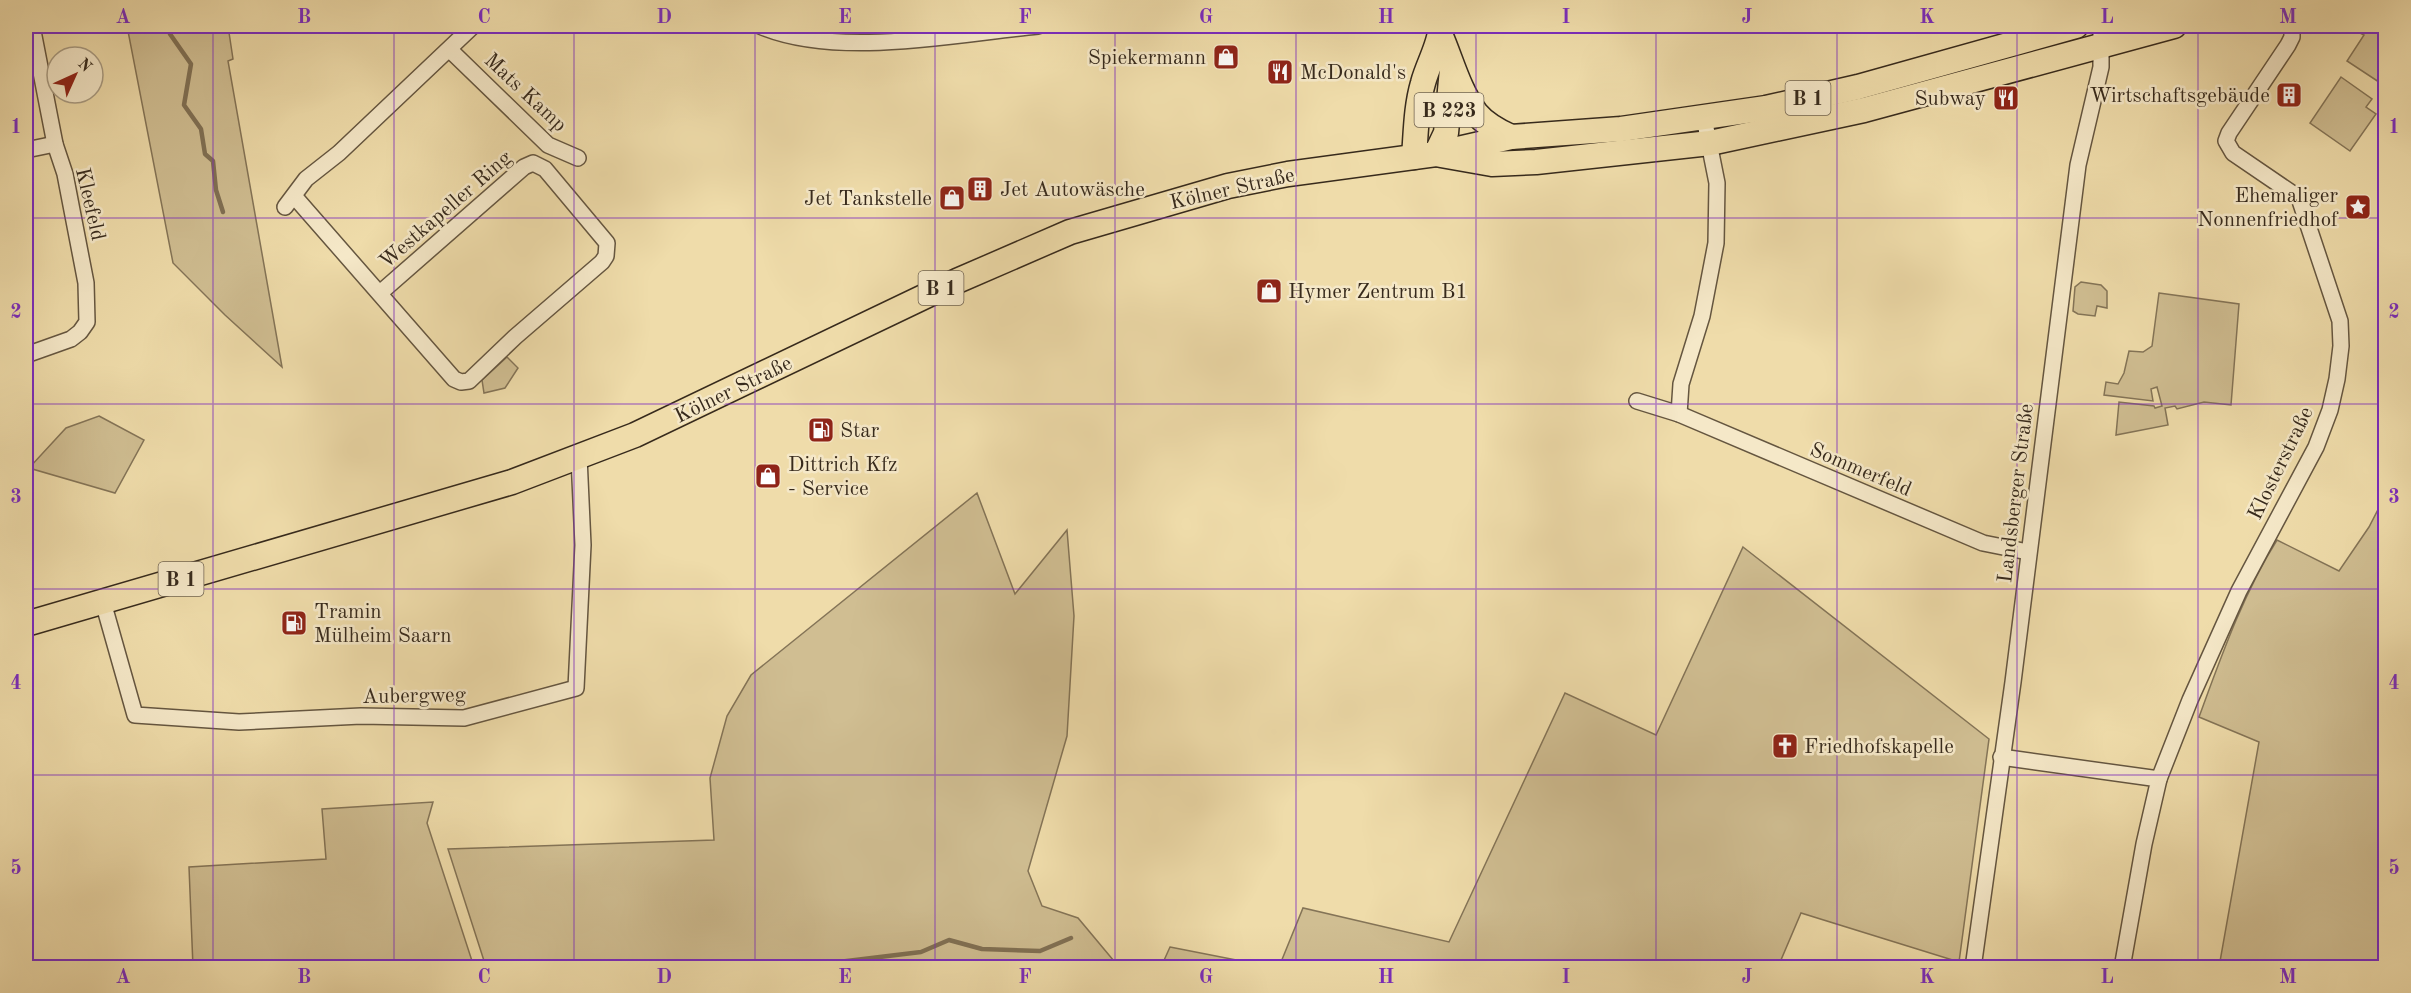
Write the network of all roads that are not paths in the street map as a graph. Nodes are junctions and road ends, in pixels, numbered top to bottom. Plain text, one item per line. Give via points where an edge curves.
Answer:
1 (32, 26) edge
2 (473, 26) edge
3 (760, 26) edge
4 (1038, 26) edge
5 (2076, 26) edge
6 (2174, 26) edge
7 (2292, 26) edge
8 (1441, 30) edge
9 (2101, 36) edge
10 (450, 50) junction
11 (1452, 64) junction
12 (1704, 118) junction
13 (1511, 137) junction
14 (1710, 143) junction
15 (55, 144) junction
16 (26, 150) edge
17 (1425, 155) junction
18 (578, 158) dead end
19 (380, 292) junction
20 (26, 356) edge
21 (1637, 401) dead end
22 (1679, 414) junction
23 (579, 457) junction
24 (2028, 552) junction
25 (103, 602) junction
26 (26, 624) edge
27 (2001, 757) junction
28 (2159, 779) junction
29 (1973, 968) edge
30 (2122, 968) edge

1 - 15 street, Kleefeld
2 - 10 street
3 - 4 street via 819,40 871,43
5 - 12 main road, Kölner Straße / B 1 via 1858,87
6 - 9 main road, B 1
7 - 28 street, Klosterstraße via 2288,45 2226,141 2233,153 2299,198 2340,321 2337,379 2316,447 2239,591
8 - 11 main road, B 223
8 - 17 main road, B 223 via 1418,110
9 - 14 main road, Kölner Straße / B 1 via 1864,110
9 - 24 street, Landsberger Straße via 2101,67 2078,165
10 - 18 street, Mats Kamp via 548,146
10 - 19 street, Westkapeller Ring via 306,179 290,201
11 - 13 main road via 1476,113 1492,128
11 - 17 main road, B 223 via 1446,133
12 - 13 main road, Kölner Straße / B 1
12 - 14 street
13 - 17 main road, Kölner Straße / B 1
14 - 17 main road, Kölner Straße / B 1 via 1503,164
14 - 22 street via 1717,183 1716,243 1702,316 1681,384
15 - 16 street
15 - 20 street, Kleefeld via 65,174 86,283 87,322 71,339
17 - 23 main road, Kölner Straße / B 1 via 1228,186 1070,232 957,281 650,428
19 - 19 street, Westkapeller Ring via 454,379 469,381 602,262 607,243 545,169 533,164 524,167
21 - 22 street, Sommerfeld
22 - 24 street, Sommerfeld via 1983,543
23 - 25 main road, Kölner Straße / B 1 via 502,485
23 - 25 street, Aubergweg via 583,545 576,688 464,718 361,716 239,722 135,715
24 - 27 street, Landsberger Straße
25 - 26 main road, Kölner Straße / B 1
27 - 28 street
27 - 29 street, Landsberger Straße
28 - 30 street, Klosterstraße

